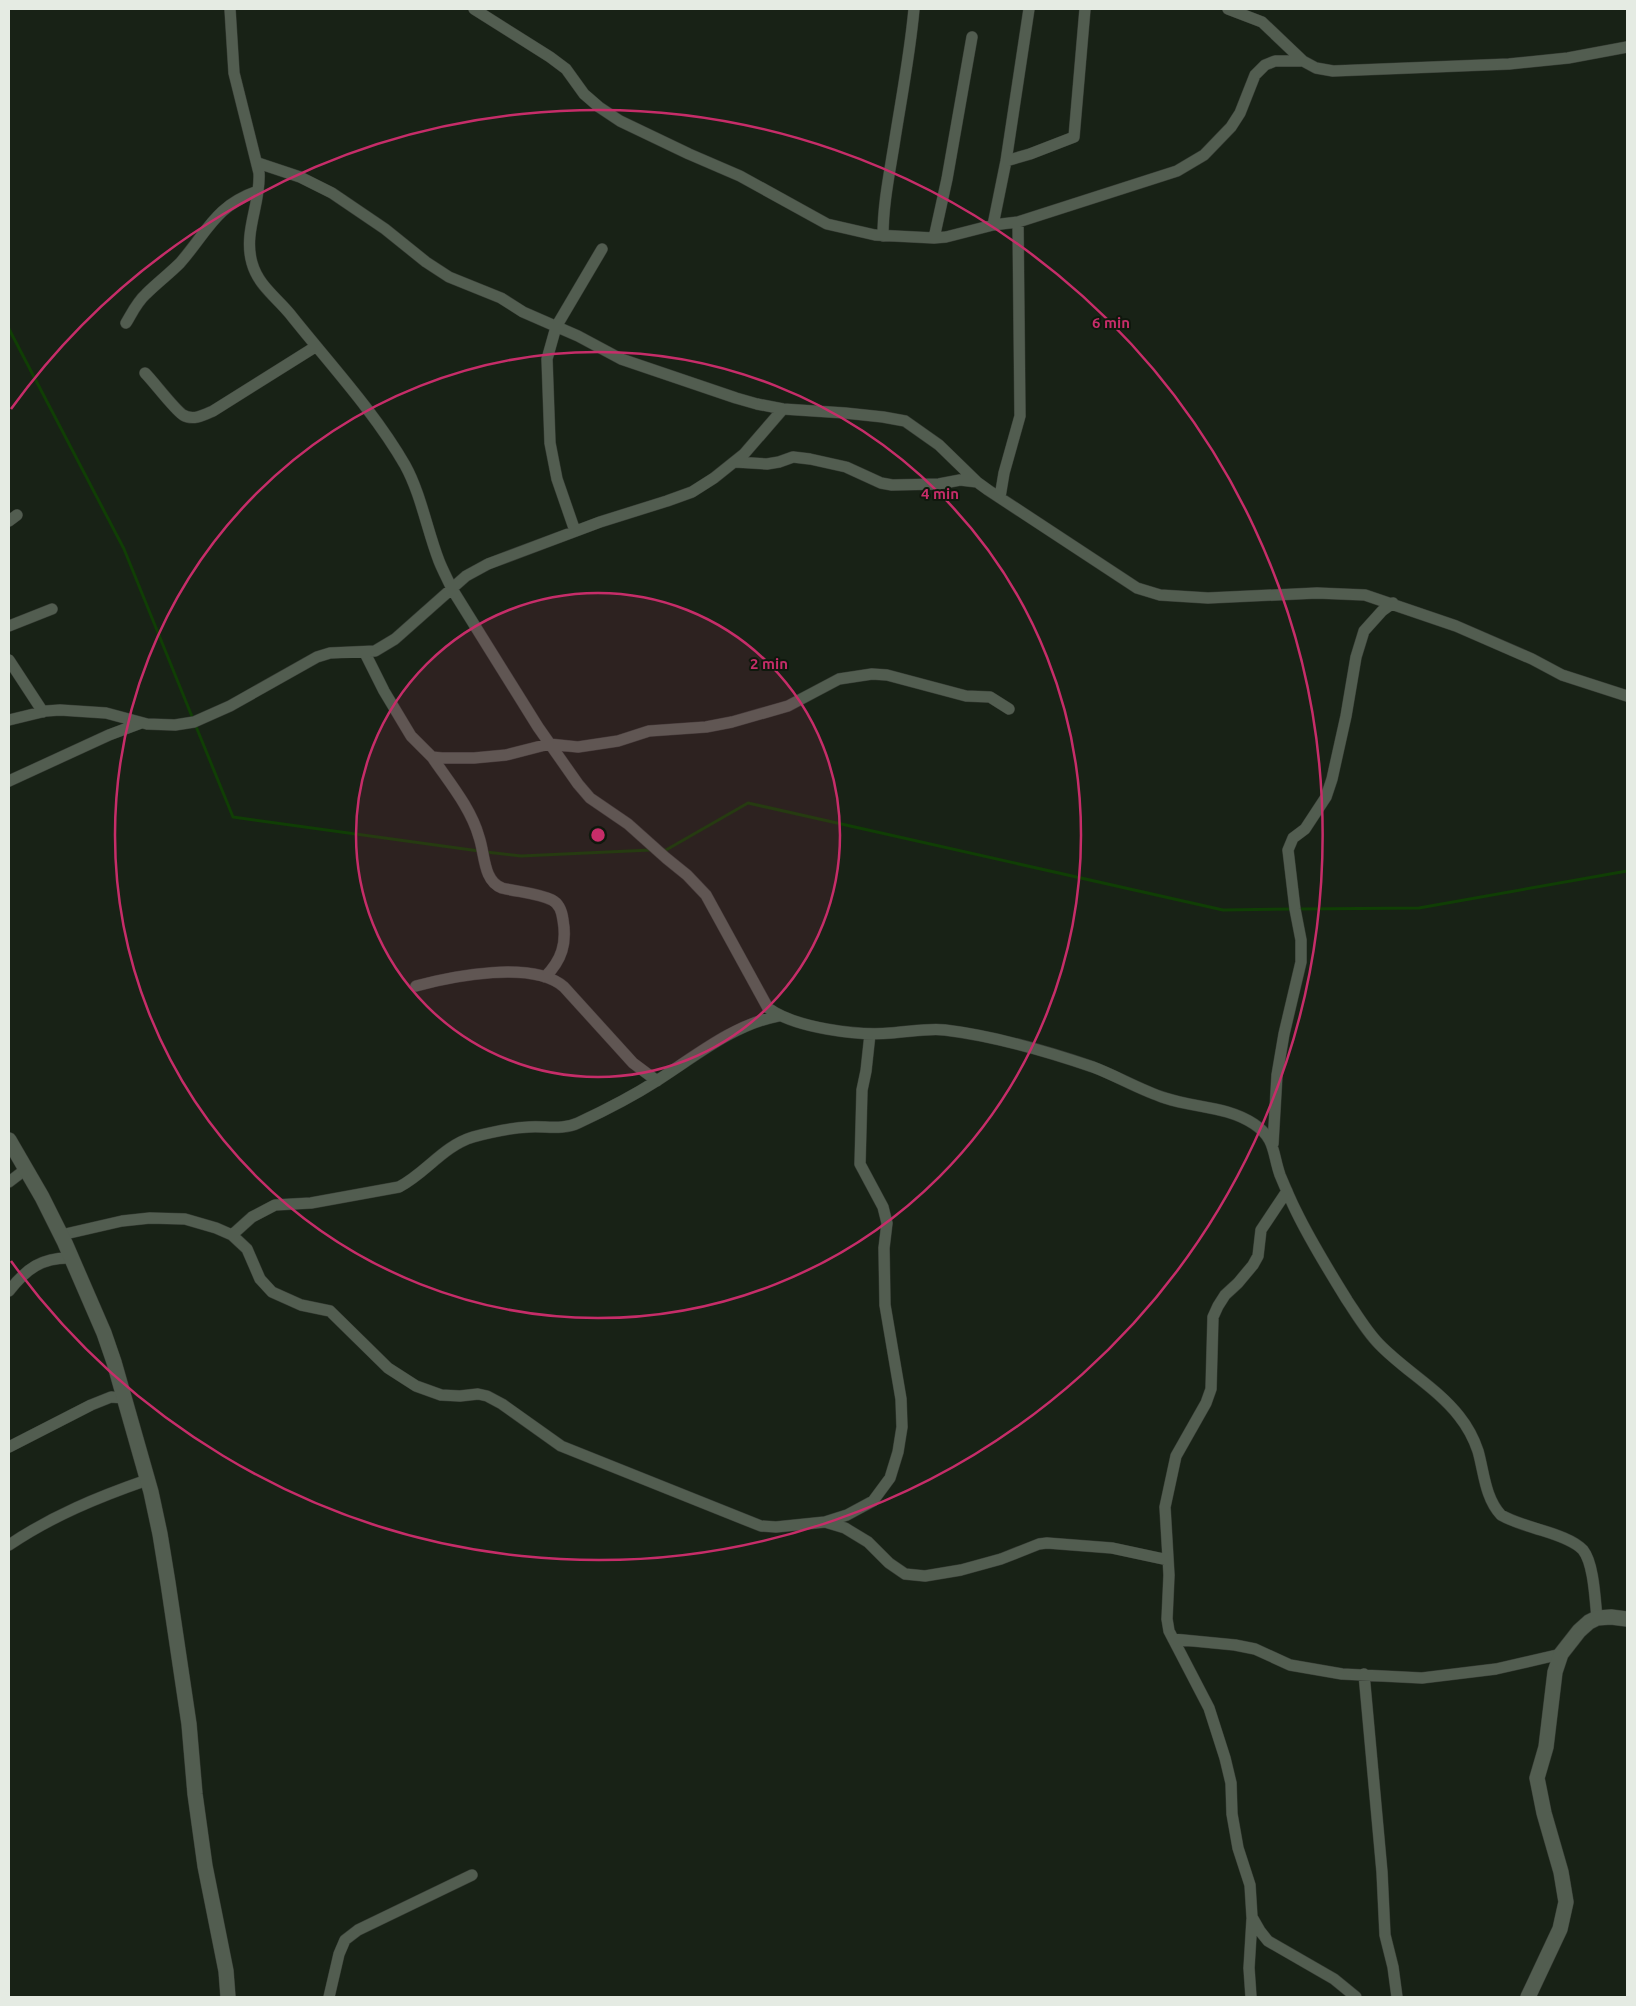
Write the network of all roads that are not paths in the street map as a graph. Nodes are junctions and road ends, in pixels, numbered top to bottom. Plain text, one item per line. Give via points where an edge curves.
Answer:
1 (230, 9) edge
2 (474, 9) edge
3 (914, 9) edge
4 (1029, 9) edge
5 (1085, 9) edge
6 (1228, 9) edge
7 (972, 37) dead end
8 (1627, 47) edge
9 (1303, 61) junction
10 (1006, 161) junction
11 (258, 163) junction
12 (258, 191) junction
13 (1018, 222) junction
14 (993, 225) junction
15 (883, 236) junction
16 (934, 238) junction
17 (602, 249) dead end
18 (126, 323) dead end
19 (556, 327) junction
20 (315, 346) junction
21 (145, 373) dead end
22 (783, 409) junction
23 (735, 462) junction
24 (977, 482) junction
25 (1000, 497) junction
26 (575, 532) junction
27 (452, 589) junction
28 (1393, 604) junction
29 (52, 609) dead end
30 (9, 626) edge
31 (365, 653) junction
32 (9, 660) edge
33 (1627, 696) edge
34 (1010, 709) dead end
35 (43, 712) junction
36 (9, 720) edge
37 (141, 723) junction
38 (550, 744) junction
39 (432, 757) junction
40 (9, 781) edge
41 (545, 977) junction
42 (416, 986) dead end
43 (778, 1016) junction
44 (870, 1034) junction
45 (657, 1081) junction
46 (9, 1140) edge
47 (1273, 1144) junction
48 (26, 1169) junction
49 (9, 1182) edge
50 (1287, 1191) junction
51 (61, 1235) junction
52 (232, 1235) junction
53 (71, 1258) junction
54 (9, 1291) edge
55 (124, 1398) junction
56 (9, 1447) edge
57 (147, 1480) junction
58 (825, 1522) junction
59 (9, 1544) edge
60 (1168, 1560) junction
61 (1597, 1618) junction
62 (1627, 1619) edge
63 (1173, 1639) junction
64 (1560, 1654) junction
65 (1364, 1674) junction
66 (472, 1875) dead end
67 (1252, 1918) junction
68 (228, 1997) edge
69 (329, 1997) edge
70 (1251, 1997) edge
71 (1356, 1997) edge
72 (1397, 1997) edge
73 (1528, 1997) edge

1 - 11 street via 234,73
2 - 15 street via 566,69 584,94 620,121 740,176 828,224
3 - 15 street via 888,177
4 - 10 street
5 - 10 street via 1074,137
6 - 9 street via 1262,22
7 - 16 street
8 - 9 street via 1543,61 1390,70 1333,71 1316,68
9 - 13 street via 1275,61 1265,65 1255,75 1232,127 1204,155 1177,171
10 - 14 street
11 - 12 street
11 - 19 street via 300,177 332,193 449,277 501,298
12 - 18 street via 224,208 180,263 144,295
12 - 20 street via 249,245 252,265 264,286
13 - 14 street
13 - 25 street via 1020,406
14 - 16 street
15 - 16 street
17 - 19 street
19 - 22 street via 648,369 736,398
19 - 26 street via 547,359 550,443
20 - 21 street via 201,417 183,415
20 - 27 street via 380,428 405,466 439,562
22 - 23 street
22 - 24 street via 883,417 905,422 939,445
23 - 24 street via 767,464 793,457 810,458 846,467 892,485 960,480
23 - 26 street via 692,492
24 - 25 street
25 - 28 street via 1137,588 1160,595 1208,598 1316,593 1365,595
26 - 27 street via 488,564 473,571
27 - 31 street via 395,639 376,651
27 - 38 street
28 - 33 street via 1456,626 1562,675
28 - 47 street via 1382,611 1364,632 1326,797 1305,829 1293,838 1288,850 1301,940 1301,962 1277,1075
29 - 30 street
31 - 37 street via 330,653 317,657 230,706 194,722 175,725
31 - 39 street via 406,728
32 - 35 street
34 - 38 street via 990,697 966,696 872,674 839,679 788,706 732,722 649,731 618,741 578,746
35 - 36 street
35 - 37 street via 91,711
37 - 40 street
38 - 39 street via 506,755
38 - 43 street via 590,798 643,837 706,895 768,1008
39 - 41 street via 470,816 492,881 502,888 552,900 561,910 564,948
41 - 42 street via 478,973
41 - 45 street via 564,987 633,1062
43 - 44 street
43 - 45 street via 748,1024 720,1039
44 - 47 street via 942,1029 1001,1041 1094,1068 1169,1100 1233,1113 1265,1132
44 - 58 street via 862,1090 860,1164 883,1208 887,1223 885,1305 901,1399 902,1427 890,1478 873,1501
45 - 52 street via 571,1126 527,1127 475,1136 456,1143 399,1187 311,1204 270,1207 252,1217
46 - 48 street
47 - 50 street
48 - 49 street
48 - 51 street
50 - 60 street via 1262,1230 1258,1256 1253,1265 1225,1295 1213,1317 1211,1389 1176,1456 1168,1492 1165,1516
50 - 61 street via 1311,1240 1377,1343 1460,1417 1478,1450 1486,1485 1496,1509 1507,1518 1550,1533 1583,1550 1593,1580
51 - 52 street via 122,1221 171,1218 199,1222
51 - 53 street
52 - 58 street via 247,1249 260,1279 272,1292 301,1305 330,1311 388,1368 416,1386 441,1395 487,1396 561,1446 761,1526
53 - 54 street via 58,1257 36,1265 23,1274
53 - 55 street via 104,1333
55 - 56 street via 111,1398 91,1405
55 - 57 street
57 - 59 street via 97,1497
57 - 68 street via 160,1534 189,1724 205,1866 226,1971
58 - 60 street via 845,1528 868,1542 905,1574 925,1576 961,1570 1047,1543 1112,1548
60 - 63 street via 1167,1619
61 - 62 street
61 - 64 street via 1578,1630
63 - 65 street via 1236,1645 1255,1649 1290,1665 1342,1674
63 - 67 street via 1209,1708 1225,1758 1238,1848 1250,1885
64 - 65 street via 1496,1669 1443,1676 1422,1678
64 - 73 street via 1546,1747 1536,1778 1566,1902 1560,1929
65 - 72 street via 1385,1934
66 - 69 street via 358,1930 346,1940 339,1954
67 - 70 street
67 - 71 street via 1268,1941 1334,1979

